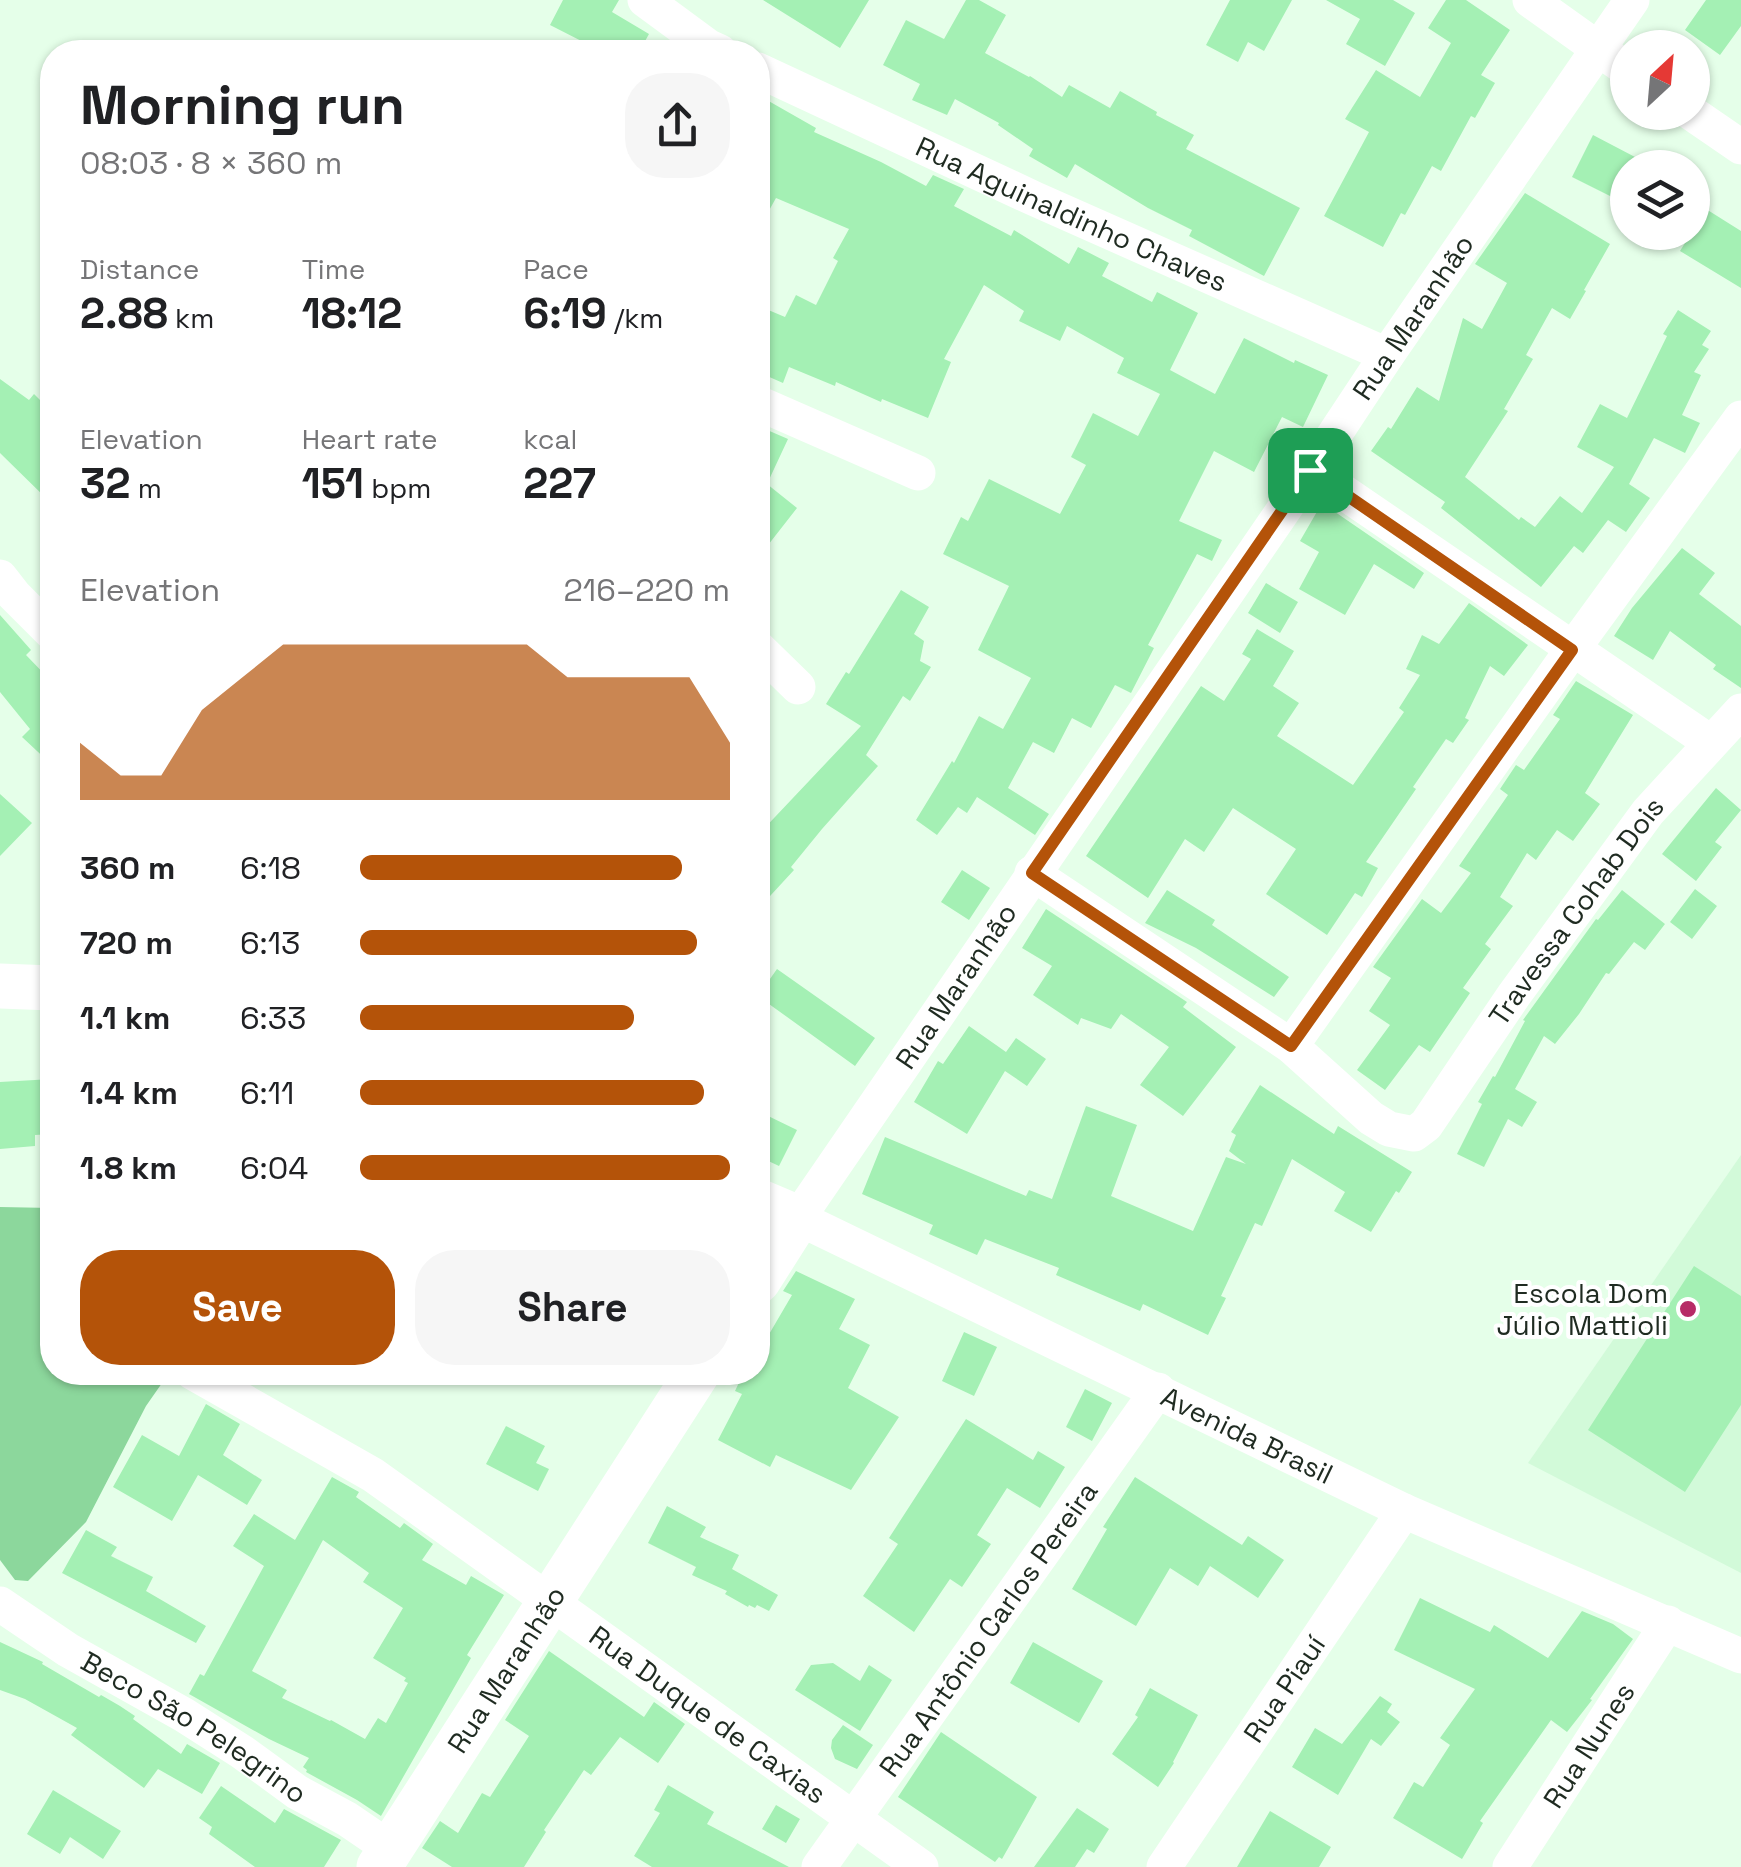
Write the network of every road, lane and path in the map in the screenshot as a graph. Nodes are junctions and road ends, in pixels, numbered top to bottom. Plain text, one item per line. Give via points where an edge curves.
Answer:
1 (645, 0) edge
2 (1530, 0) edge
3 (1632, 0) edge
4 (699, 40) edge
5 (1597, 50) junction
6 (1610, 58) edge
7 (770, 76) edge
8 (1710, 126) edge
9 (1741, 147) edge
10 (1387, 355) junction
11 (770, 409) edge
12 (1741, 418) edge
13 (1310, 470) junction
14 (918, 473) dead end
15 (0, 577) edge
16 (40, 621) edge
17 (1572, 650) junction
18 (770, 660) edge
19 (798, 687) dead end
20 (1741, 710) edge
21 (1710, 742) junction
22 (1032, 873) junction
23 (0, 986) edge
24 (40, 988) edge
25 (1291, 1046) junction
26 (778, 1210) edge
27 (770, 1238) edge
28 (215, 1385) edge
29 (690, 1385) edge
30 (1158, 1390) junction
31 (1404, 1511) junction
32 (551, 1602) junction
33 (0, 1604) edge
34 (1668, 1623) junction
35 (1741, 1656) edge
36 (852, 1819) junction
37 (385, 1858) edge
38 (819, 1867) edge
39 (921, 1867) edge
40 (1164, 1867) edge
41 (1510, 1867) edge

1 - 4 street
2 - 5 street
3 - 5 street, Rua Maranhão
5 - 6 street
5 - 10 street, Rua Maranhão
7 - 10 street, Rua Aguinaldinho Chaves
8 - 9 street
10 - 13 street, Rua Maranhão
11 - 14 street
12 - 17 street
13 - 17 street
13 - 22 street, Rua Maranhão
15 - 16 street
17 - 21 street
17 - 25 street
18 - 19 street
20 - 21 street, Travessa Cohab Dois
21 - 25 street, Travessa Cohab Dois via 1637,826 1414,1134 1371,1118
22 - 25 street
22 - 26 street, Rua Maranhão
23 - 24 street
26 - 27 street, Rua Maranhão
26 - 30 street, Avenida Brasil
28 - 32 street, Rua Duque de Caxias via 373,1475
29 - 32 street, Rua Maranhão
30 - 31 street, Avenida Brasil
30 - 36 street, Rua Antônio Carlos Pereira
31 - 34 street, Avenida Brasil
31 - 40 street, Rua Piauí
32 - 36 street, Rua Duque de Caxias
32 - 37 street, Rua Maranhão
33 - 37 street, Beco São Pelegrino via 347,1819
34 - 35 street, Avenida Brasil
34 - 41 street, Rua Nunes
36 - 38 street, Rua Antônio Carlos Pereira
36 - 39 street, Rua Duque de Caxias

